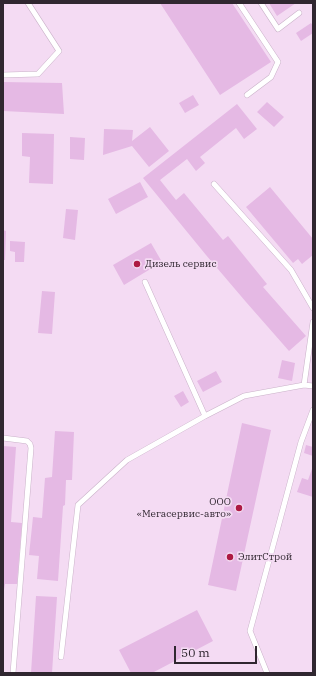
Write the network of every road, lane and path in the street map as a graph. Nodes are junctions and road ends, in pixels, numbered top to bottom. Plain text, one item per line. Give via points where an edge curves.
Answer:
1 (28, 3) edge
2 (239, 3) edge
3 (261, 3) edge
4 (299, 13) dead end
5 (3, 74) edge
6 (247, 95) dead end
7 (214, 184) dead end
8 (146, 282) dead end
9 (313, 308) edge
10 (313, 322) edge
11 (304, 386) junction
12 (313, 386) edge
13 (313, 410) edge
14 (205, 416) junction
15 (3, 438) edge
16 (61, 657) dead end
17 (13, 673) edge
18 (268, 673) edge

1 - 5 lane via 59,51 38,74
2 - 6 lane via 278,62 271,77
3 - 4 lane via 278,29
7 - 9 lane via 290,270
8 - 14 lane
10 - 11 lane
11 - 12 lane
11 - 14 lane via 244,396
13 - 18 lane via 301,442 250,631
14 - 16 lane via 127,460 78,504
15 - 17 lane via 27,441 31,448

